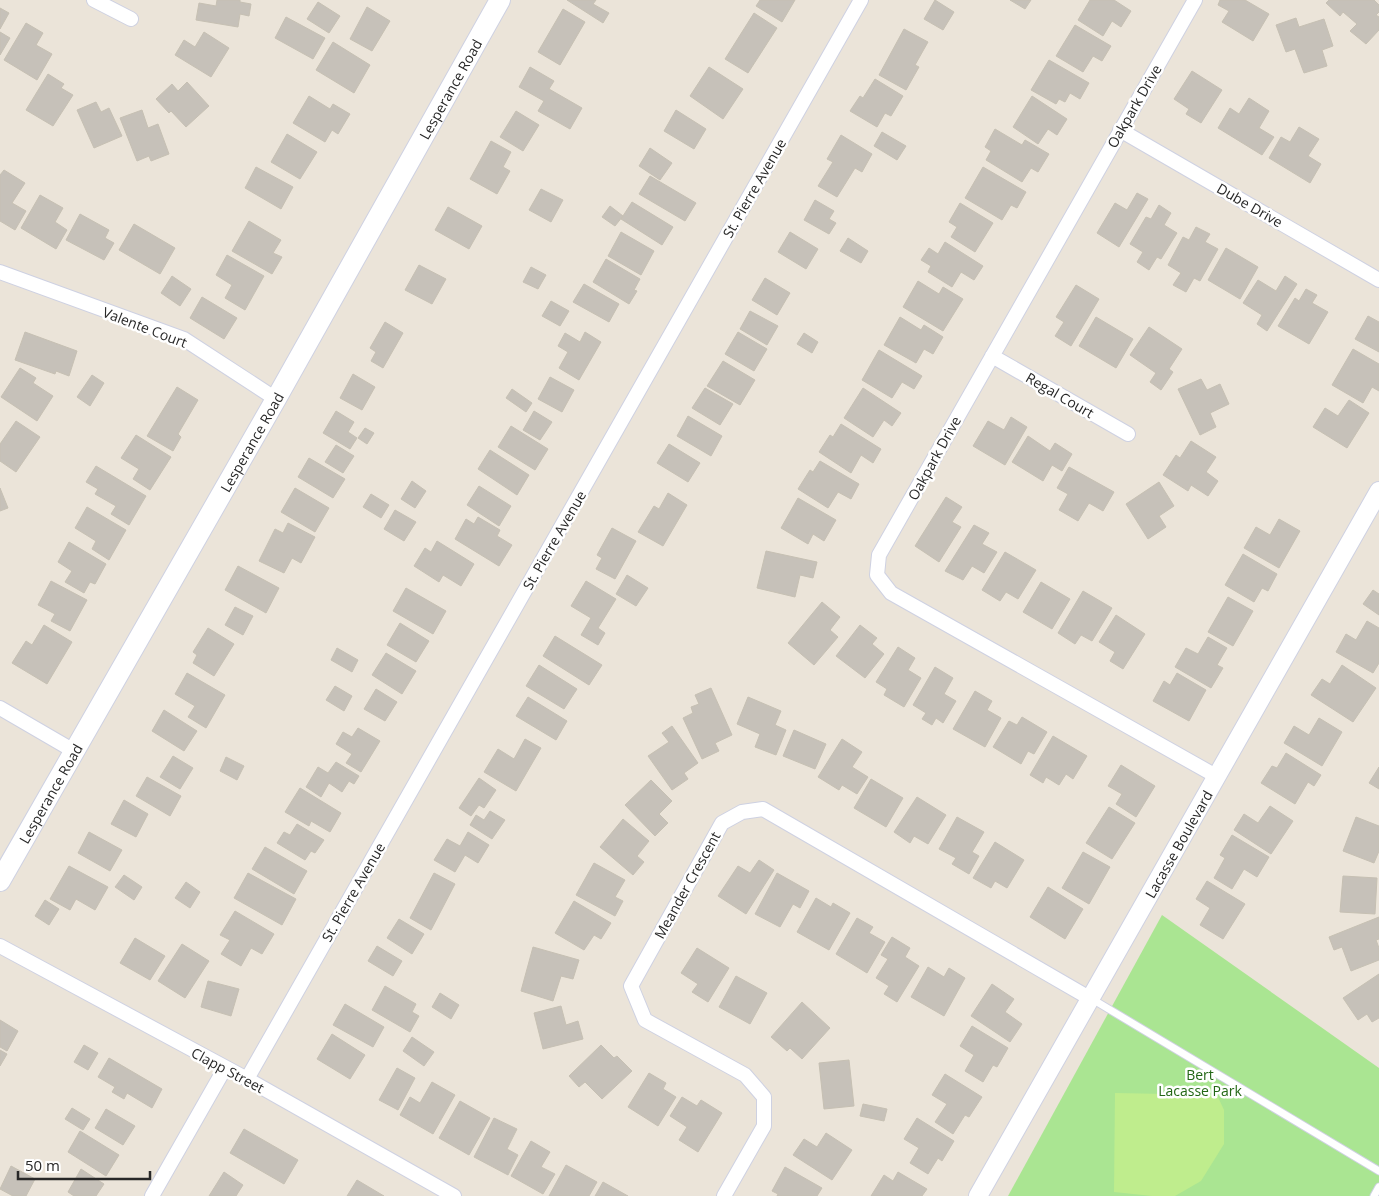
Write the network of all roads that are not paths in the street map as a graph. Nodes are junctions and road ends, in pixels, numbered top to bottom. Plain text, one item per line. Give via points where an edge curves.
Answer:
1 (94, 0) edge
2 (500, 0) edge
3 (861, 0) edge
4 (1195, 0) edge
5 (131, 19) dead end
6 (1120, 130) junction
7 (2, 277) edge
8 (1379, 280) edge
9 (992, 356) junction
10 (276, 399) junction
11 (1128, 434) dead end
12 (1379, 491) edge
13 (0, 708) edge
14 (74, 751) junction
15 (1216, 776) junction
16 (0, 881) edge
17 (0, 946) edge
18 (1091, 999) junction
19 (225, 1068) junction
20 (247, 1079) junction
21 (1379, 1171) edge
22 (1379, 1187) edge
23 (152, 1196) edge
24 (454, 1196) edge
25 (724, 1196) edge
26 (978, 1196) edge
27 (1374, 1196) edge

1 - 5 street
2 - 10 main road, Lesperance Road
3 - 20 street, St. Pierre Avenue
4 - 6 street, Oakpark Drive
6 - 8 street, Dube Drive
6 - 9 street, Oakpark Drive
7 - 10 street, Valente Court via 184,340
9 - 11 street, Regal Court
9 - 15 street, Oakpark Drive via 879,556 877,575 891,593
10 - 14 main road, Lesperance Road
12 - 15 street, Lacasse Boulevard
13 - 14 street
14 - 16 main road, Lesperance Road
15 - 18 street, Lacasse Boulevard
17 - 19 street, Clapp Street
18 - 21 lane
18 - 25 street, Meander Crescent via 763,808 742,812 722,823 631,986 645,1020 745,1075 764,1097 764,1126
18 - 26 street, Lacasse Boulevard
19 - 20 street, Clapp Street
19 - 23 street
20 - 24 street, Clapp Street
22 - 27 lane

